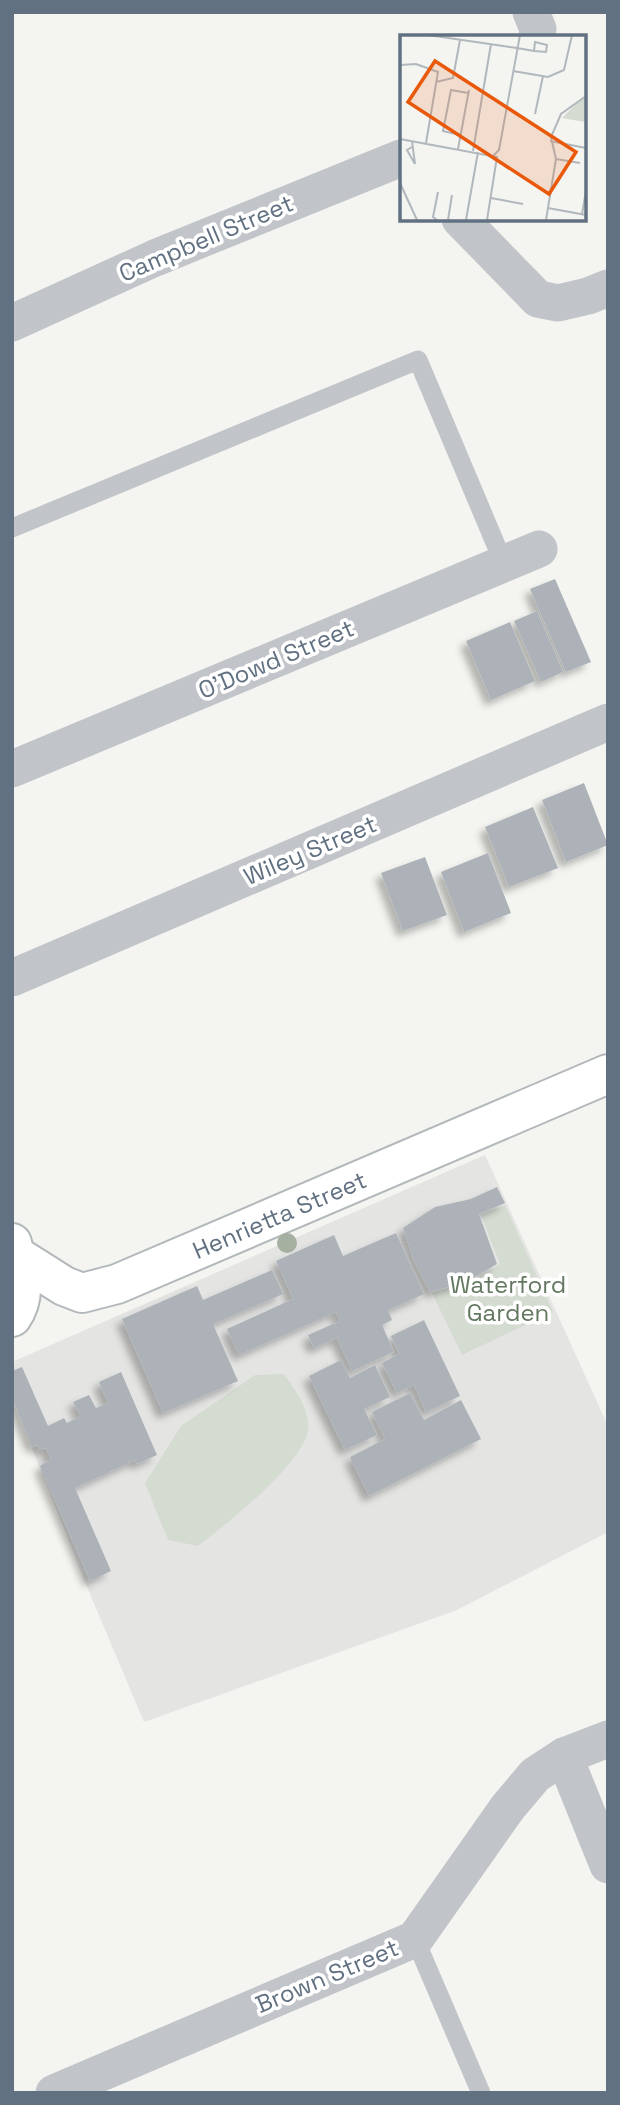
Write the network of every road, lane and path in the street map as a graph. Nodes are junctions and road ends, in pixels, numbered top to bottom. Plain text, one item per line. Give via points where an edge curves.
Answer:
1 (531, 12) edge
2 (537, 35) edge
3 (400, 158) edge
4 (461, 220) edge
5 (608, 288) edge
6 (12, 323) edge
7 (12, 528) edge
8 (539, 549) dead end
9 (504, 564) junction
10 (608, 722) edge
11 (12, 769) edge
12 (12, 978) edge
13 (608, 1074) edge
14 (14, 1249) edge
15 (12, 1317) edge
16 (608, 1739) edge
17 (565, 1756) junction
18 (608, 1865) edge
19 (415, 1939) junction
20 (54, 2093) edge
21 (481, 2093) edge

1 - 2 street
3 - 6 street, Campbell Street via 155,258
4 - 5 street via 538,299 558,303
7 - 9 lane via 418,360
8 - 9 street, O'Dowd Street
9 - 11 street, O'Dowd Street
10 - 12 street, Wiley Street
13 - 14 street, Henrietta Street via 117,1284 82,1293 64,1286
14 - 15 street, Henrietta Street via 21,1304
16 - 17 street, Brown Street
17 - 18 street
17 - 19 street, Brown Street via 536,1775 508,1807
19 - 20 street, Brown Street
19 - 21 lane

